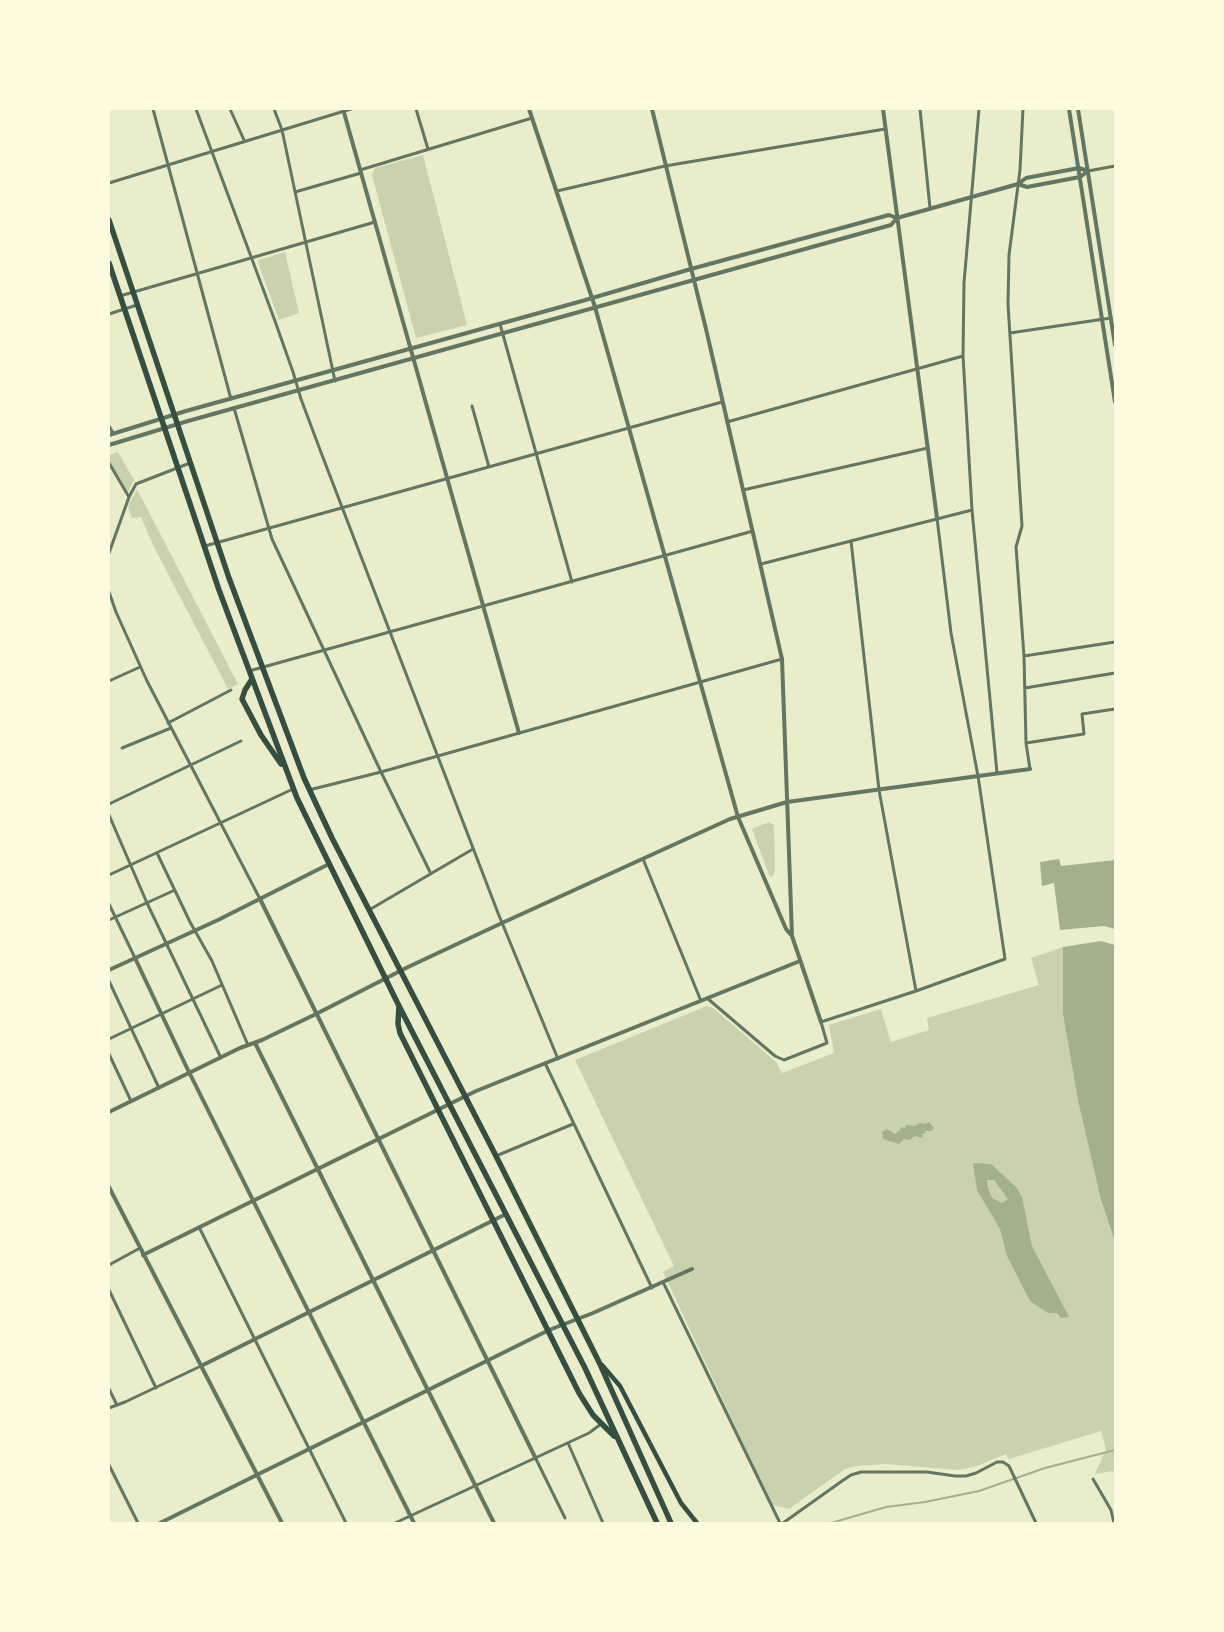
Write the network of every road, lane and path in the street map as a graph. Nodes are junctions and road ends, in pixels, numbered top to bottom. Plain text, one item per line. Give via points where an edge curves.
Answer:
1 (153, 109) edge
2 (196, 109) edge
3 (230, 109) edge
4 (274, 109) edge
5 (351, 109) edge
6 (416, 109) edge
7 (529, 109) edge
8 (652, 109) edge
9 (883, 109) edge
10 (920, 109) edge
11 (979, 109) edge
12 (1023, 109) edge
13 (1069, 109) edge
14 (1078, 109) edge
15 (343, 110) edge
16 (532, 118) junction
17 (885, 129) junction
18 (282, 130) junction
19 (244, 140) junction
20 (428, 150) junction
21 (212, 151) junction
22 (168, 164) junction
23 (666, 166) junction
24 (1115, 166) edge
25 (1079, 168) junction
26 (1088, 171) junction
27 (361, 172) junction
28 (1080, 178) junction
29 (109, 183) edge
30 (1018, 184) junction
31 (556, 191) junction
32 (295, 192) junction
33 (972, 197) junction
34 (930, 208) junction
35 (897, 218) junction
36 (109, 220) edge
37 (375, 222) junction
38 (306, 242) junction
39 (252, 258) junction
40 (109, 262) edge
41 (691, 268) junction
42 (198, 273) junction
43 (694, 279) junction
44 (133, 292) junction
45 (120, 296) junction
46 (592, 298) junction
47 (137, 305) junction
48 (594, 307) junction
49 (124, 309) junction
50 (109, 314) edge
51 (1111, 318) junction
52 (1102, 319) junction
53 (500, 324) junction
54 (1010, 333) junction
55 (503, 334) junction
56 (1115, 345) edge
57 (410, 349) junction
58 (963, 356) junction
59 (413, 358) junction
60 (918, 370) junction
61 (333, 371) junction
62 (296, 381) junction
63 (335, 381) junction
64 (299, 391) junction
65 (232, 399) junction
66 (722, 402) junction
67 (1115, 402) edge
68 (472, 406) dead end
69 (234, 408) junction
70 (174, 415) junction
71 (162, 418) junction
72 (727, 422) junction
73 (177, 424) junction
74 (109, 426) edge
75 (165, 428) junction
76 (629, 428) junction
77 (111, 434) edge
78 (109, 445) edge
79 (929, 448) junction
80 (536, 454) junction
81 (109, 463) edge
82 (190, 463) junction
83 (177, 467) junction
84 (489, 467) junction
85 (446, 479) junction
86 (743, 490) junction
87 (129, 497) junction
88 (342, 508) junction
89 (972, 510) junction
90 (937, 518) junction
91 (269, 529) junction
92 (753, 531) junction
93 (851, 541) junction
94 (217, 543) junction
95 (204, 547) junction
96 (109, 552) edge
97 (664, 556) junction
98 (761, 564) junction
99 (572, 582) junction
100 (109, 592) edge
101 (482, 606) junction
102 (390, 632) junction
103 (1115, 642) edge
104 (324, 650) junction
105 (1024, 656) junction
106 (782, 659) junction
107 (140, 667) junction
108 (262, 668) junction
109 (249, 671) junction
110 (1115, 673) edge
111 (252, 679) junction
112 (109, 681) edge
113 (700, 682) junction
114 (1024, 688) junction
115 (231, 690) dead end
116 (1115, 709) edge
117 (168, 723) junction
118 (171, 728) junction
119 (519, 733) junction
120 (241, 740) dead end
121 (1026, 743) junction
122 (122, 748) dead end
123 (438, 756) junction
124 (190, 765) junction
125 (1030, 768) joint
126 (286, 769) junction
127 (381, 772) junction
128 (997, 773) junction
129 (978, 776) junction
130 (293, 789) junction
131 (309, 790) junction
132 (879, 790) junction
133 (787, 802) junction
134 (109, 804) edge
135 (109, 815) edge
136 (738, 817) junction
137 (221, 823) junction
138 (473, 849) junction
139 (157, 853) junction
140 (643, 859) junction
141 (329, 864) junction
142 (130, 865) junction
143 (431, 874) junction
144 (109, 875) edge
145 (175, 890) junction
146 (260, 899) junction
147 (147, 903) junction
148 (109, 904) edge
149 (369, 910) junction
150 (115, 917) junction
151 (109, 920) edge
152 (502, 923) junction
153 (196, 930) junction
154 (792, 936) junction
155 (166, 944) junction
156 (135, 958) junction
157 (800, 961) junction
158 (109, 970) edge
159 (400, 971) junction
160 (386, 979) junction
161 (109, 981) edge
162 (222, 985) junction
163 (916, 991) junction
164 (707, 998) junction
165 (192, 999) junction
166 (701, 1001) junction
167 (399, 1006) junction
168 (162, 1013) junction
169 (316, 1014) junction
170 (821, 1022) junction
171 (131, 1028) junction
172 (109, 1038) edge
173 (255, 1043) junction
174 (248, 1045) junction
175 (109, 1054) edge
176 (221, 1058) junction
177 (558, 1059) junction
178 (545, 1064) junction
179 (190, 1073) junction
180 (159, 1088) junction
181 (464, 1096) junction
182 (131, 1101) junction
183 (450, 1103) junction
184 (438, 1109) junction
185 (109, 1112) edge
186 (574, 1124) junction
187 (378, 1139) junction
188 (496, 1156) junction
189 (318, 1169) junction
190 (109, 1187) edge
191 (254, 1200) junction
192 (506, 1214) junction
193 (493, 1221) junction
194 (199, 1227) junction
195 (140, 1248) junction
196 (433, 1250) junction
197 (143, 1255) junction
198 (109, 1264) edge
199 (692, 1269) dead end
200 (373, 1280) junction
201 (663, 1282) junction
202 (652, 1288) junction
203 (109, 1290) edge
204 (309, 1312) junction
205 (578, 1319) junction
206 (563, 1324) junction
207 (548, 1330) junction
208 (254, 1338) junction
209 (488, 1360) junction
210 (599, 1362) junction
211 (201, 1366) junction
212 (156, 1388) junction
213 (109, 1389) edge
214 (428, 1390) junction
215 (116, 1405) junction
216 (109, 1408) edge
217 (364, 1422) junction
218 (602, 1423) junction
219 (618, 1440) junction
220 (568, 1443) junction
221 (309, 1449) junction
222 (535, 1457) junction
223 (109, 1465) edge
224 (256, 1475) junction
225 (1093, 1479) dead end
226 (475, 1486) junction
227 (411, 1516) junction
228 (565, 1518) dead end
229 (138, 1523) edge
230 (160, 1523) edge
231 (282, 1523) edge
232 (346, 1523) edge
233 (395, 1523) edge
234 (414, 1523) edge
235 (494, 1523) edge
236 (603, 1523) edge
237 (657, 1523) edge
238 (671, 1523) edge
239 (697, 1523) edge
240 (781, 1523) edge
241 (1036, 1523) edge
242 (1114, 1523) edge

1 - 22 street
2 - 21 street
3 - 19 street
4 - 18 street
5 - 15 street
6 - 20 street
7 - 16 street
8 - 23 street
9 - 17 street
10 - 34 street
11 - 33 street
12 - 30 street
13 - 25 street
14 - 26 street
15 - 18 street
15 - 27 street
16 - 20 street
16 - 31 street
17 - 23 street
17 - 35 street
18 - 19 street
18 - 32 street
19 - 21 street
20 - 27 street
21 - 22 street
21 - 39 street
22 - 29 street
22 - 42 street
23 - 31 street
23 - 41 street
24 - 26 street
25 - 26 street
25 - 28 street
25 - 30 street via 1026,178
26 - 28 street
26 - 51 street
27 - 32 street
27 - 37 street
28 - 30 street via 1028,187
28 - 52 street
30 - 33 street
30 - 54 street via 1009,255
31 - 46 street
32 - 38 street
33 - 34 street
33 - 58 street via 964,283
34 - 35 street
35 - 41 street via 889,214
35 - 43 street via 891,225
35 - 60 street
36 - 44 highway
37 - 38 street
37 - 57 street
38 - 39 street
38 - 61 street
39 - 42 street
39 - 62 street
40 - 45 highway
41 - 43 street
41 - 46 street
42 - 44 street
42 - 65 street
43 - 48 street
43 - 66 street
44 - 45 street
44 - 47 highway
45 - 49 highway
46 - 48 street
46 - 53 street
47 - 49 street
47 - 70 highway
48 - 55 street
48 - 76 street
49 - 50 street
49 - 71 highway
51 - 52 street
51 - 56 street
52 - 54 street
52 - 67 street
53 - 55 street
53 - 57 street
54 - 105 street via 1022,526 1016,547
55 - 59 street
55 - 80 street
57 - 59 street
57 - 61 street
58 - 60 street
58 - 89 street
59 - 63 street
59 - 85 street
60 - 72 street
60 - 79 street
61 - 62 street
61 - 63 street
62 - 64 street
62 - 65 street
63 - 64 street
64 - 69 street
64 - 88 street
65 - 70 street
66 - 72 street
66 - 76 street
68 - 84 street
69 - 73 street
69 - 91 street
70 - 71 street
70 - 73 highway
71 - 75 highway
71 - 77 street
72 - 86 street
73 - 75 street
73 - 82 highway
74 - 77 street
75 - 78 street
75 - 83 highway
76 - 80 street
76 - 97 street
79 - 86 street
79 - 90 street
80 - 84 street
80 - 99 street
81 - 87 street
82 - 83 street
82 - 94 highway
83 - 87 street via 139,482
83 - 95 highway
84 - 85 street
85 - 88 street
85 - 101 street
86 - 92 street
87 - 96 street
88 - 91 street
88 - 102 street
89 - 90 street
89 - 128 street
90 - 93 street
90 - 129 street via 951,633
91 - 94 street
91 - 104 street
92 - 97 street
92 - 98 street
93 - 98 street
93 - 132 street
94 - 95 street
94 - 108 highway
95 - 109 highway
97 - 99 street
97 - 113 street
98 - 106 street
99 - 101 street
100 - 107 street
101 - 102 street
101 - 119 street
102 - 104 street
102 - 123 street
103 - 105 street
104 - 108 street
104 - 127 street
105 - 114 street
106 - 113 street
106 - 133 street
107 - 112 street
107 - 117 street
108 - 109 street
108 - 131 highway
109 - 111 highway
110 - 114 street
111 - 126 highway
111 - 126 highway via 242,699 261,735
113 - 119 street
113 - 136 street
114 - 121 street
115 - 117 street
116 - 121 street via 1082,714 1084,734
117 - 118 street
118 - 122 street
118 - 124 street
119 - 123 street
120 - 124 street
121 - 125 street
123 - 127 street
123 - 138 street
124 - 134 street
124 - 137 street
125 - 128 street
126 - 130 highway
127 - 131 street
127 - 143 street
128 - 129 street
129 - 132 street
129 - 163 street via 1004,959
130 - 137 street
130 - 141 highway
131 - 149 highway
132 - 133 street
132 - 163 street
133 - 136 street
133 - 154 street
135 - 142 street
136 - 140 street
136 - 154 street via 786,929
137 - 139 street
137 - 146 street
138 - 143 street
138 - 152 street
139 - 142 street
139 - 145 street
140 - 152 street
140 - 166 street
141 - 146 street
141 - 160 highway
142 - 144 street
142 - 147 street
143 - 149 street
145 - 147 street
145 - 153 street
146 - 153 street
146 - 169 street
147 - 150 street
147 - 155 street
148 - 150 street
149 - 159 highway
150 - 151 street
150 - 156 street
152 - 159 street
152 - 177 street
153 - 155 street
153 - 162 street
154 - 157 street
155 - 156 street
155 - 165 street
156 - 158 street
156 - 168 street
157 - 164 street
157 - 170 street
159 - 160 street
159 - 181 highway
160 - 167 highway
160 - 169 street
161 - 171 street
162 - 165 street
162 - 174 street
163 - 170 street
164 - 166 street
164 - 170 street via 784,1060 827,1043
165 - 168 street
165 - 176 street
166 - 177 street
167 - 183 highway
167 - 184 highway via 398,1027
168 - 171 street
168 - 179 street
169 - 173 street
169 - 187 street
171 - 172 street
171 - 180 street
173 - 174 street
173 - 189 street
174 - 176 street
175 - 182 street
176 - 179 street
177 - 178 street
178 - 181 street
178 - 186 street
179 - 180 street
179 - 191 street
180 - 182 street
181 - 183 street
181 - 188 highway
182 - 185 street
183 - 184 street
183 - 192 highway
184 - 187 street
184 - 193 highway
186 - 188 street
186 - 202 street
187 - 189 street
187 - 196 street
188 - 205 highway
189 - 191 street
189 - 200 street
190 - 195 street
191 - 194 street
191 - 204 street
192 - 193 street
192 - 206 highway
193 - 196 street
193 - 207 highway
194 - 197 street
194 - 208 street
195 - 197 street
195 - 198 street
196 - 200 street
196 - 209 street
197 - 211 street
199 - 201 street
200 - 204 street
200 - 214 street
201 - 202 street
201 - 240 street
202 - 205 street
203 - 212 street
204 - 208 street
204 - 217 street
205 - 206 street
205 - 210 highway
206 - 207 street
206 - 219 highway
207 - 209 street
207 - 218 highway via 586,1406
208 - 211 street
208 - 221 street
209 - 214 street
209 - 222 street
210 - 238 highway
210 - 239 main road via 620,1386 681,1503
211 - 212 street
211 - 224 street
212 - 215 street
213 - 215 street
214 - 217 street
214 - 226 street
215 - 216 street
217 - 221 street
217 - 227 street
218 - 219 highway
218 - 220 street
219 - 237 highway
220 - 222 street
220 - 236 street
221 - 224 street
221 - 232 street
222 - 226 street
222 - 228 street
223 - 229 street
224 - 230 street
224 - 231 street
225 - 242 street via 1111,1510
226 - 227 street
226 - 235 street
227 - 233 street
227 - 234 street
240 - 241 street via 851,1475 861,1472 927,1472 966,1476 997,1462 1008,1466

